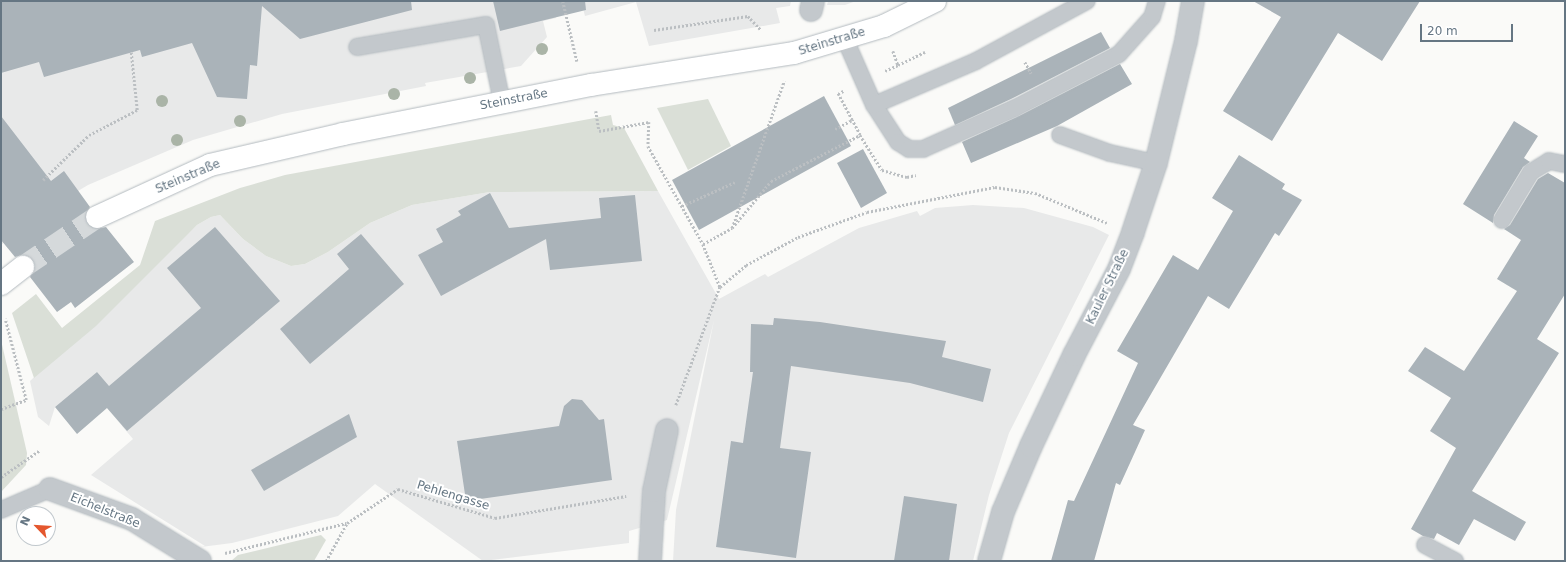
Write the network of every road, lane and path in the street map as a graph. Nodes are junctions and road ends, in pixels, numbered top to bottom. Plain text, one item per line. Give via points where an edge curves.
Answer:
1 (563, 1) edge
2 (935, 1) edge
3 (1087, 1) edge
4 (1157, 1) edge
5 (1193, 1) edge
6 (654, 30) dead end
7 (761, 30) dead end
8 (845, 39) junction
9 (1013, 39) junction
10 (357, 47) dead end
11 (131, 52) dead end
12 (794, 54) junction
13 (591, 85) junction
14 (1041, 95) junction
15 (502, 102) junction
16 (874, 105) junction
17 (852, 120) dead end
18 (599, 131) dead end
19 (1060, 135) dead end
20 (1156, 163) junction
21 (1565, 164) edge
22 (43, 180) dead end
23 (735, 182) dead end
24 (682, 206) junction
25 (97, 217) tunnel mouth
26 (1502, 220) dead end
27 (732, 228) junction
28 (1134, 232) junction
29 (703, 244) junction
30 (23, 267) tunnel mouth
31 (1, 284) edge
32 (720, 288) junction
33 (5, 319) dead end
34 (1, 409) edge
35 (667, 430) joint
36 (40, 450) dead end
37 (1, 477) edge
38 (50, 489) joint
39 (654, 491) junction
40 (1, 510) edge
41 (347, 523) junction
42 (1425, 545) dead end
43 (199, 560) edge
44 (326, 561) edge
45 (650, 561) edge
46 (989, 561) edge
47 (1455, 561) edge

1 - 13 path via 578,66
2 - 8 main road, Steinstraße via 884,26
3 - 9 lane
4 - 14 lane via 1152,17 1119,54
5 - 20 street, Kauler Straße via 1186,41
6 - 7 path via 748,16
8 - 12 main road, Steinstraße
8 - 16 lane
9 - 14 path
9 - 16 lane via 976,61
10 - 15 lane via 486,25
11 - 22 path via 137,110 90,135
12 - 13 main road, Steinstraße
12 - 27 path
13 - 15 main road, Steinstraße
14 - 16 lane via 923,149 909,149 898,142
15 - 25 main road, Steinstraße via 343,134 210,165
17 - 27 path via 860,135 770,181
18 - 24 path via 649,122 648,146
19 - 20 lane via 1110,153
20 - 28 street, Kauler Straße
21 - 26 lane via 1549,162 1531,172
23 - 24 path
24 - 29 path
27 - 29 path
28 - 32 path via 1035,193 995,187 867,212 804,235 746,265
28 - 46 street, Kauler Straße via 1119,269 1074,355 1031,446 1003,512
29 - 32 path
30 - 31 main road
32 - 35 path
33 - 34 path via 26,400
35 - 39 street
36 - 37 path
38 - 40 lane
38 - 43 street, Eichelstraße via 132,519
39 - 41 path, Pehlengasse via 495,518 398,488
39 - 45 street
41 - 43 path
41 - 44 path, Pehlengasse
42 - 47 lane

